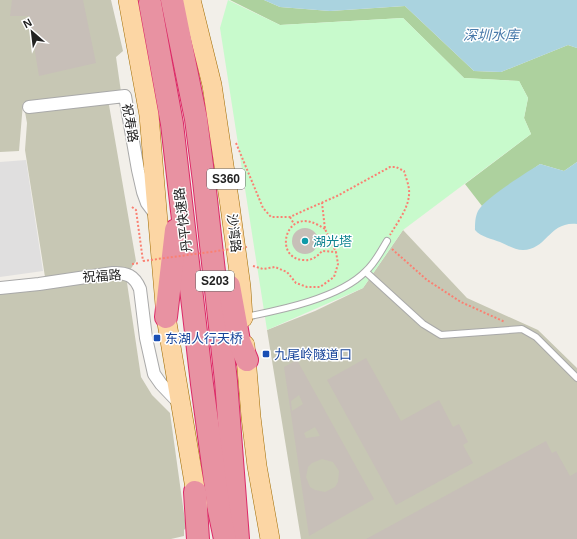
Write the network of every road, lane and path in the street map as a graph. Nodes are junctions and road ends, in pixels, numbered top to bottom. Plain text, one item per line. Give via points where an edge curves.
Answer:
1 (128, 0) edge
2 (172, 0) edge
3 (191, 0) edge
4 (150, 3) dead end
5 (29, 107) dead end
6 (235, 140) dead end
7 (204, 181) junction
8 (180, 191) junction
9 (322, 203) junction
10 (132, 207) dead end
11 (157, 216) junction
12 (290, 217) junction
13 (294, 224) junction
14 (325, 229) junction
15 (387, 241) junction
16 (336, 252) junction
17 (248, 253) dead end
18 (140, 263) dead end
19 (252, 263) dead end
20 (132, 264) dead end
21 (366, 272) junction
22 (0, 288) edge
23 (166, 317) junction
24 (243, 318) junction
25 (522, 329) junction
26 (247, 360) junction
27 (577, 378) edge
28 (182, 406) junction
29 (231, 436) junction
30 (195, 492) junction
31 (218, 510) junction
32 (198, 539) edge
33 (205, 539) edge
34 (219, 539) edge
35 (225, 539) edge
36 (238, 539) edge
37 (249, 539) edge
38 (270, 539) edge

1 - 11 main road via 149,115
2 - 7 highway, 丹平快速路 / S203 via 196,119
3 - 24 main road, 沙湾路 / S360 via 212,85 241,287
4 - 8 highway, 丹平快速路 / S203 via 172,124
5 - 11 street, 祝寿路 via 125,96 143,192 147,203
6 - 12 path via 263,208 271,217
7 - 26 highway via 222,240 239,341
7 - 29 highway, 丹平快速路 / S203
8 - 23 highway
8 - 31 highway, 丹平快速路 / S203
9 - 12 path
9 - 14 path
9 - 15 path via 390,167 404,170 409,195 406,207
10 - 17 path, bridge via 136,210 143,261 247,247
11 - 23 main road
12 - 13 path
13 - 14 path via 306,221
13 - 16 path via 287,232 286,242 288,251 296,259 308,260 318,256 322,251
14 - 16 path
15 - 21 lane
15 - 25 path via 389,246 427,280 461,302
16 - 19 path via 338,264 334,277 320,287 307,287 296,283 287,272 275,267 254,267
18 - 20 path
21 - 24 lane via 334,292 308,302
21 - 25 lane via 423,324 441,335
22 - 28 street, 祝福路 via 113,272 132,276 140,289 147,345 154,374
23 - 28 main road
24 - 26 main road, 沙湾路 / S360
25 - 27 lane via 536,337
26 - 38 main road, 沙湾路 / S360 via 257,466
28 - 30 main road
29 - 36 highway
29 - 37 highway
30 - 32 highway
30 - 33 main road
31 - 34 highway
31 - 35 highway

